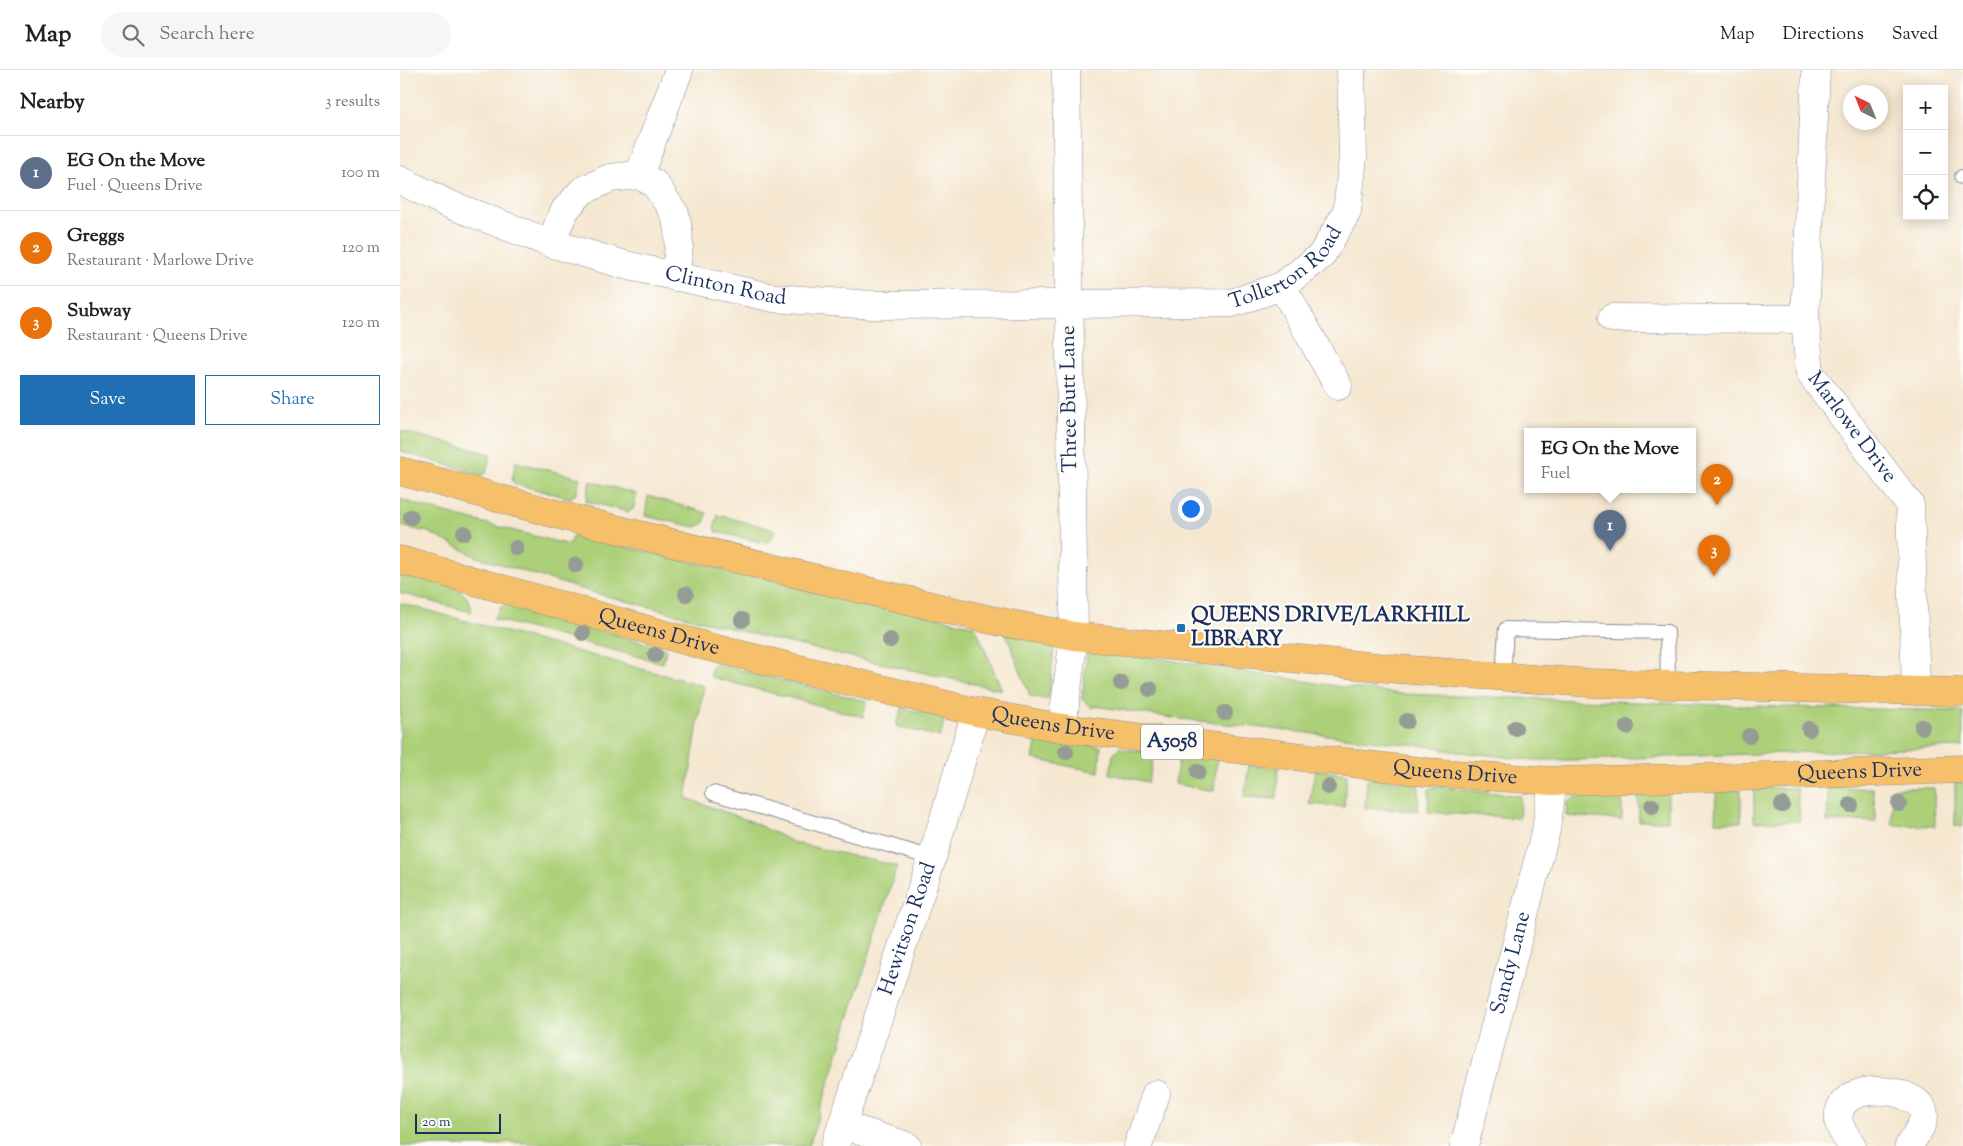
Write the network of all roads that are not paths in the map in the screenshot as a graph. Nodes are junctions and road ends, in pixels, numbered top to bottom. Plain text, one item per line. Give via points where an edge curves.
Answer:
1 (678, 70) edge
2 (1066, 70) edge
3 (1351, 70) edge
4 (1816, 70) edge
5 (639, 175) junction
6 (400, 180) edge
7 (550, 243) junction
8 (675, 277) junction
9 (1282, 286) junction
10 (1068, 303) junction
11 (1612, 318) dead end
12 (1805, 319) junction
13 (1338, 386) dead end
14 (400, 471) edge
15 (400, 560) edge
16 (1074, 636) junction
17 (1503, 676) junction
18 (1668, 684) junction
19 (1916, 691) junction
20 (1963, 692) edge
21 (976, 712) junction
22 (1062, 728) junction
23 (1963, 769) edge
24 (1553, 781) junction
25 (713, 793) dead end
26 (932, 858) junction
27 (1156, 1094) dead end
28 (839, 1136) edge
29 (908, 1146) edge
30 (1138, 1146) edge
31 (1464, 1146) edge
32 (1852, 1146) edge
33 (1909, 1146) edge

1 - 5 street
2 - 10 street, Three Butt Lane
3 - 9 street, Tollerton Road via 1353,157 1347,212 1321,256
4 - 12 street, Marlowe Drive
5 - 7 street via 610,178 582,191 565,210
5 - 8 street via 655,184 675,214 678,230
6 - 7 street, Clinton Road via 446,203
7 - 8 street, Clinton Road
8 - 10 street, Clinton Road via 774,298 873,305
9 - 10 street, Tollerton Road via 1232,303
9 - 13 street
10 - 16 street, Three Butt Lane
11 - 12 street
12 - 19 street, Marlowe Drive via 1810,373 1910,506
14 - 16 highway via 567,517 797,574 991,620
15 - 21 highway, Queens Drive / A5058 via 705,646
16 - 17 highway via 1397,669
16 - 22 street, Three Butt Lane
17 - 18 highway via 1591,683
17 - 18 lane via 1506,629 1667,632
18 - 19 highway
19 - 20 highway
21 - 22 highway, Queens Drive / A5058
21 - 26 street, Hewitson Road
22 - 24 highway, Queens Drive / A5058 via 1426,772
23 - 24 highway, Queens Drive / A5058
24 - 31 street, Sandy Lane via 1546,830
25 - 26 lane
26 - 28 street, Hewitson Road
27 - 30 street
28 - 29 street
32 - 33 street via 1840,1125 1838,1112 1852,1096 1874,1090 1918,1102 1924,1116

